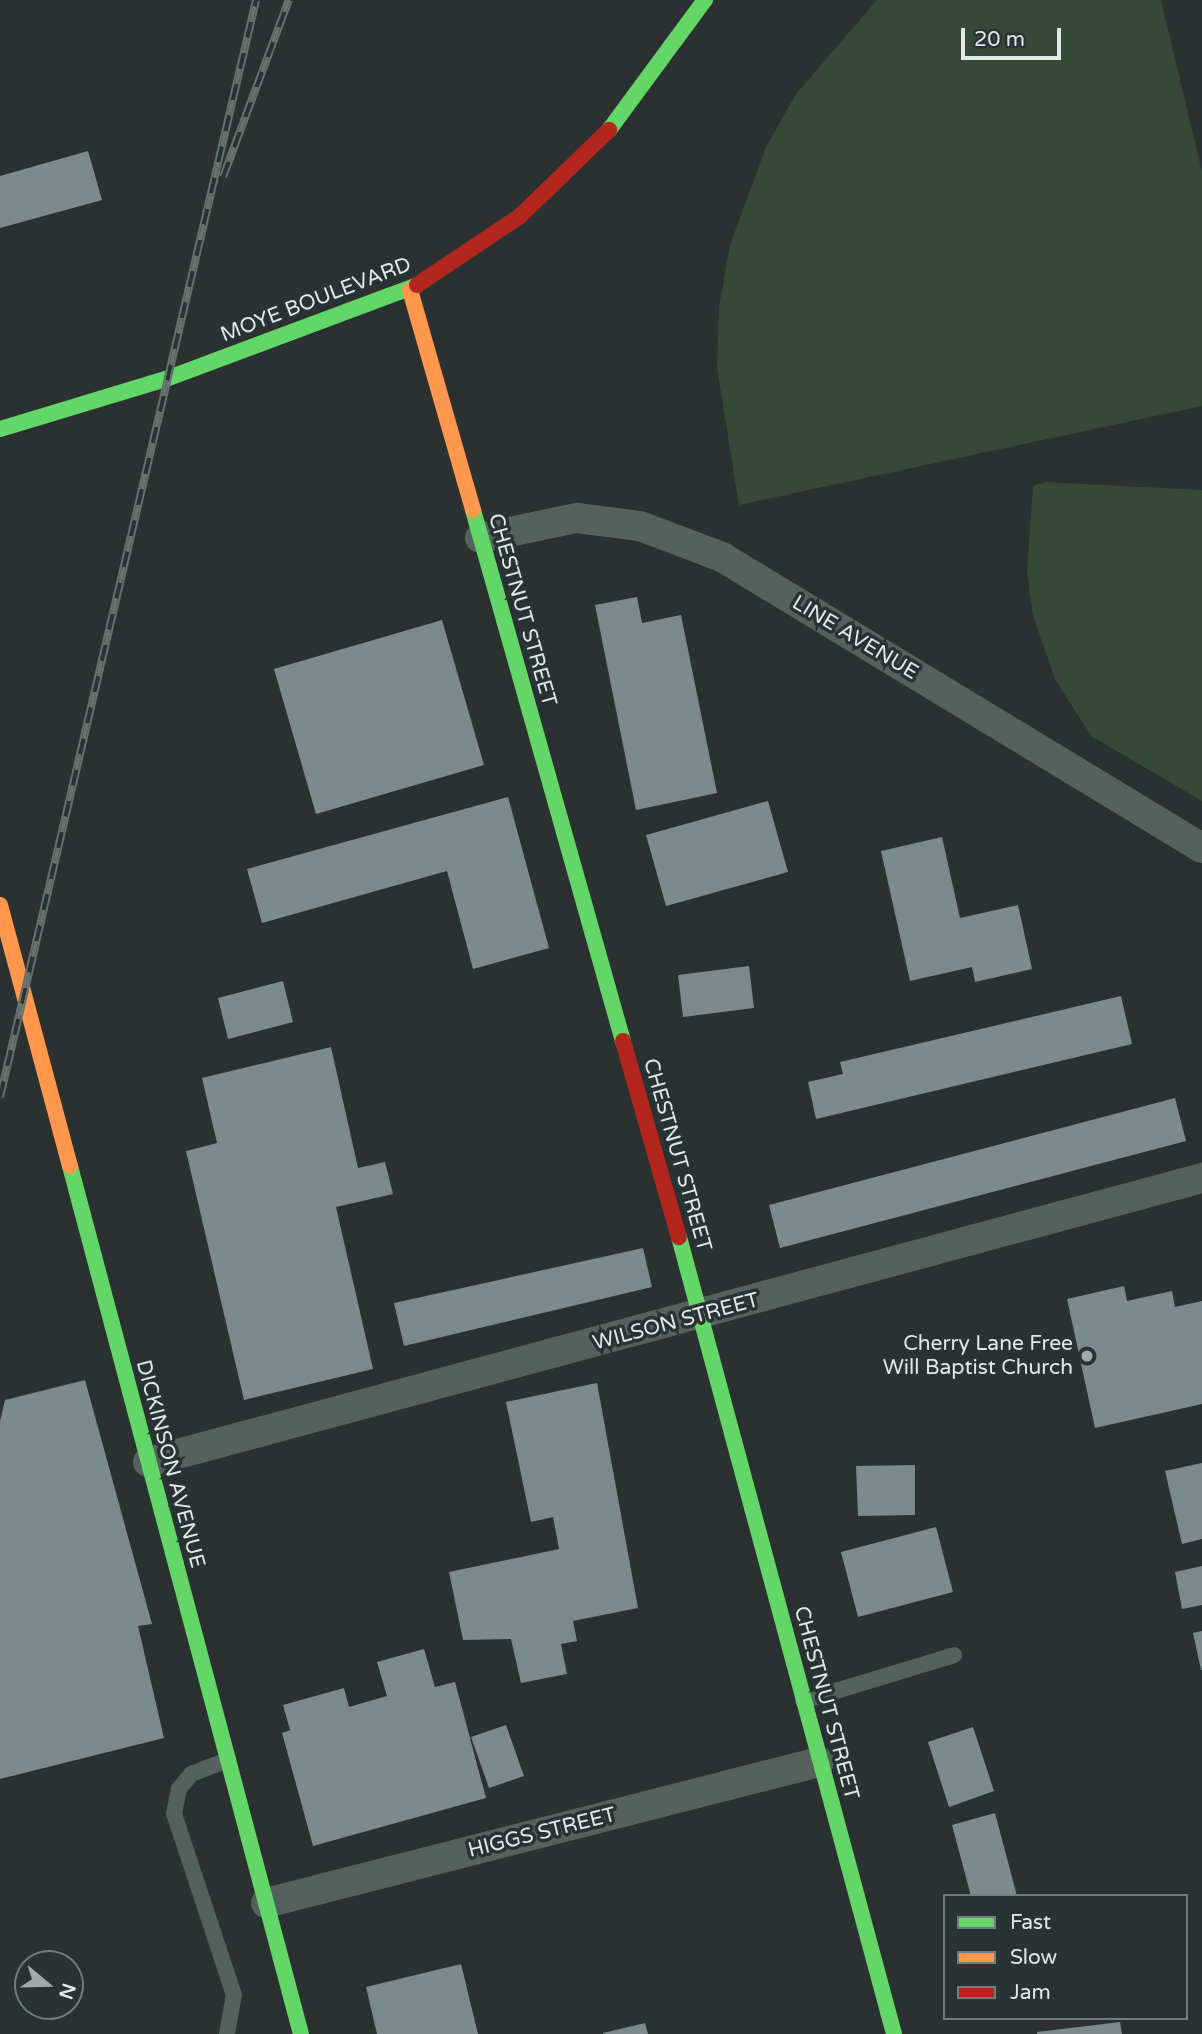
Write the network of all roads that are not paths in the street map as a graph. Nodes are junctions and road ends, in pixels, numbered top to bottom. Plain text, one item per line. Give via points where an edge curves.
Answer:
1 (705, 0) edge
2 (410, 290) junction
3 (0, 429) edge
4 (480, 538) junction
5 (1202, 848) edge
6 (0, 905) edge
7 (1202, 1178) edge
8 (701, 1315) junction
9 (148, 1462) junction
10 (954, 1655) dead end
11 (803, 1701) junction
12 (228, 1760) junction
13 (819, 1762) junction
14 (266, 1903) junction
15 (227, 2034) edge
16 (301, 2034) edge
17 (894, 2034) edge

1 - 2 main road, MOYE BOULEVARD via 621,119 520,216
2 - 3 main road, MOYE BOULEVARD via 166,379
2 - 4 main road, CHESTNUT STREET
4 - 5 street, LINE AVENUE via 578,518 640,526 722,557
4 - 8 main road, CHESTNUT STREET
6 - 9 main road, DICKINSON AVENUE
7 - 8 street, WILSON STREET
8 - 9 street, WILSON STREET
8 - 11 main road, CHESTNUT STREET
9 - 12 main road, DICKINSON AVENUE
10 - 11 lane
11 - 13 main road, CHESTNUT STREET
12 - 14 main road, DICKINSON AVENUE
12 - 15 lane via 191,1774 179,1789 174,1814 234,1995
13 - 14 street, HIGGS STREET
13 - 17 main road, CHESTNUT STREET
14 - 16 main road, DICKINSON AVENUE

